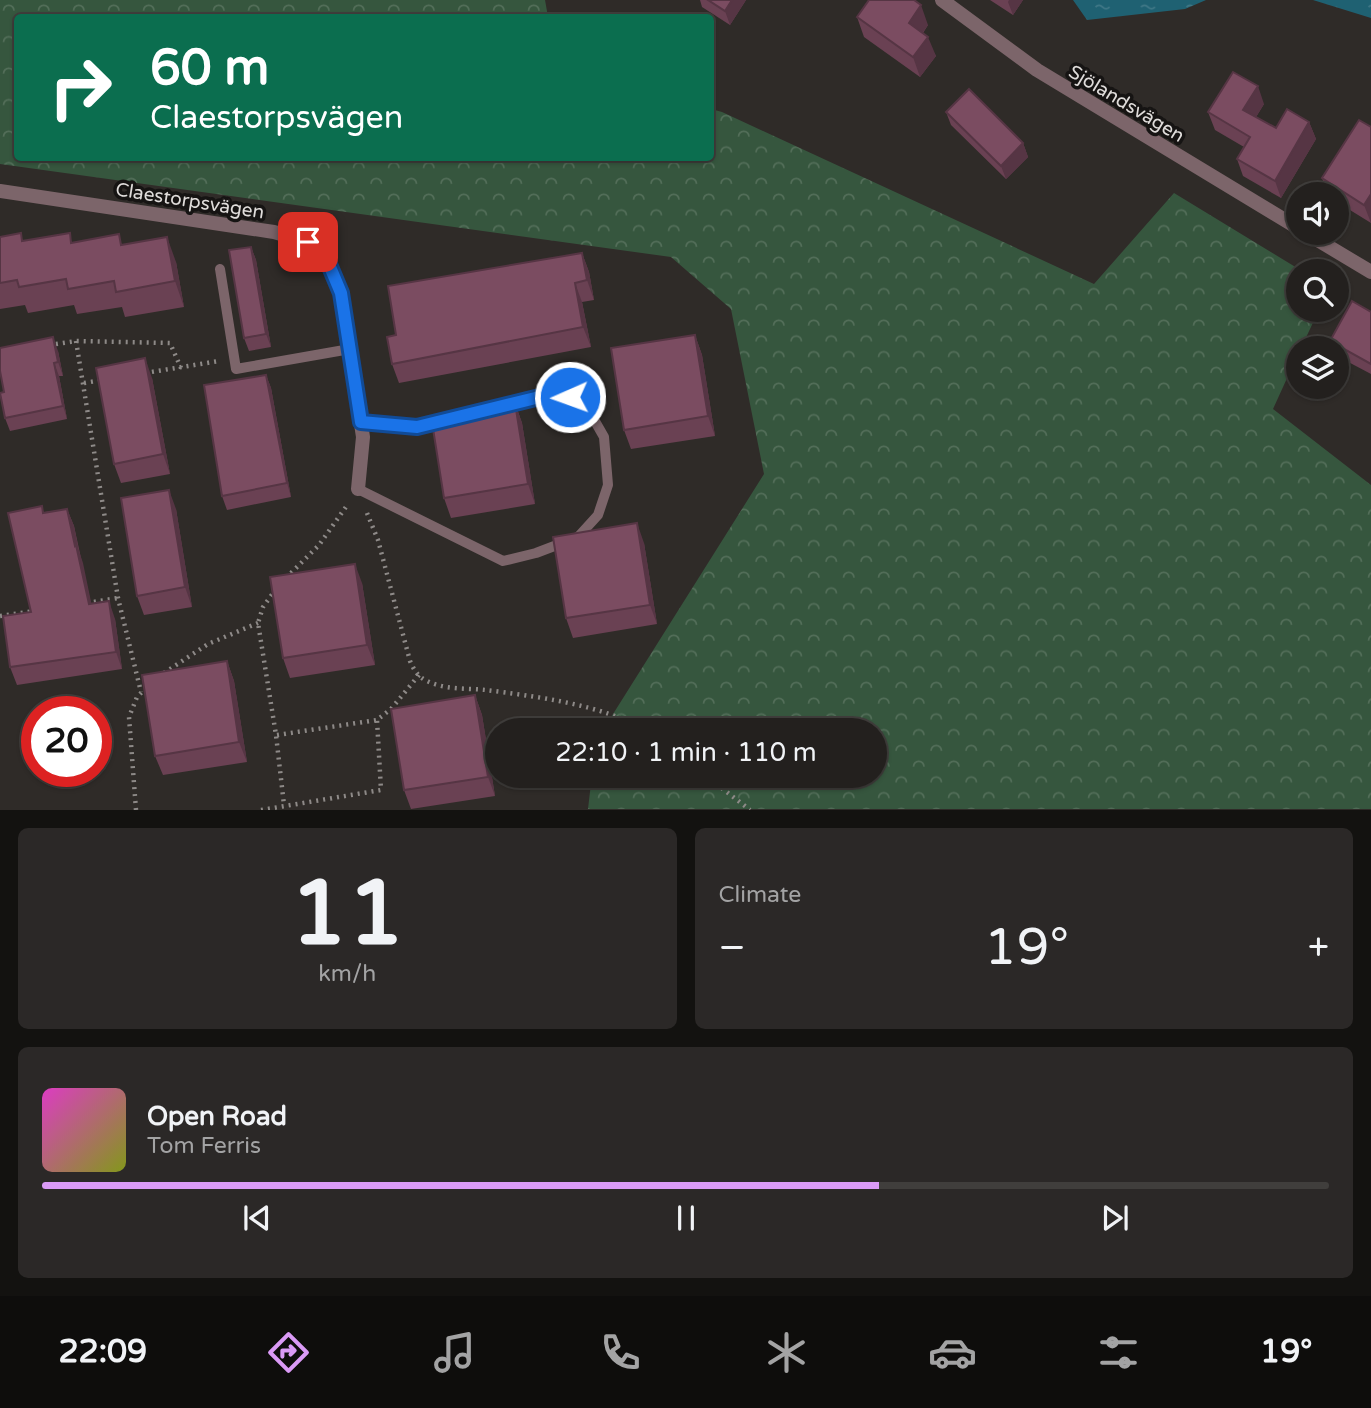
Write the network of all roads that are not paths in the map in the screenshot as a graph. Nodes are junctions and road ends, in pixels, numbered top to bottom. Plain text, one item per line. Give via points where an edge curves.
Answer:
1 (942, 0) edge
2 (0, 191) edge
3 (1286, 221) edge
4 (1326, 245) edge
5 (220, 269) dead end
6 (1371, 272) edge
7 (350, 349) junction
8 (497, 409) edge
9 (451, 419) edge
10 (361, 422) junction
11 (358, 489) joint

1 - 3 street, Sjölandsvägen via 1037,70
2 - 7 street, Claestorpsvägen via 274,232 308,242 328,262 341,293
4 - 6 street
5 - 7 lane via 236,369
7 - 10 street, Claestorpsvägen
8 - 11 lane via 556,393 584,402 604,437 608,485 598,515 578,537 503,561
9 - 10 lane via 417,427
10 - 11 street, Claestorpsvägen

